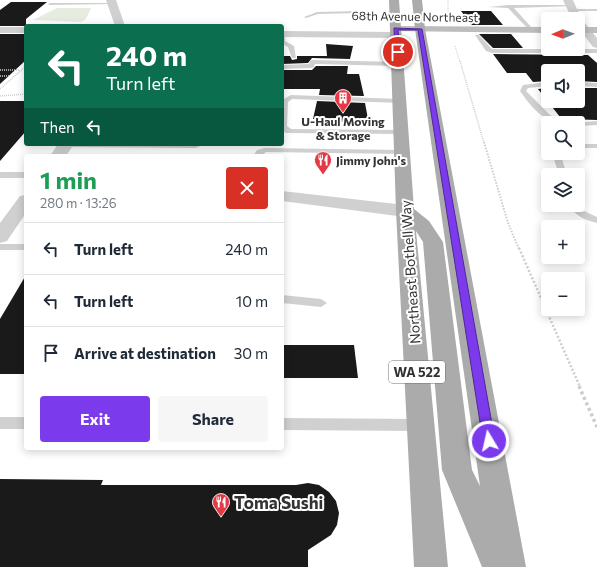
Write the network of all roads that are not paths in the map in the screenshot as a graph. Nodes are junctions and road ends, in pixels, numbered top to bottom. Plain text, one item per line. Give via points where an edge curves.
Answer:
1 (394, 0) edge
2 (417, 0) edge
3 (112, 2) edge
4 (50, 4) dead end
5 (570, 5) edge
6 (490, 6) dead end
7 (509, 6) junction
8 (597, 10) edge
9 (359, 12) dead end
10 (306, 17) dead end
11 (119, 24) edge
12 (284, 28) edge
13 (0, 30) edge
14 (24, 30) edge
15 (531, 30) junction
16 (541, 30) edge
17 (396, 32) junction
18 (421, 32) junction
19 (587, 33) edge
20 (284, 34) edge
21 (477, 36) junction
22 (541, 36) edge
23 (284, 43) edge
24 (597, 45) edge
25 (597, 51) edge
26 (294, 57) dead end
27 (398, 64) junction
28 (284, 67) edge
29 (585, 84) edge
30 (541, 85) edge
31 (597, 85) edge
32 (400, 101) junction
33 (284, 114) edge
34 (546, 116) edge
35 (597, 123) edge
36 (585, 124) edge
37 (284, 128) edge
38 (401, 132) junction
39 (585, 146) edge
40 (597, 146) edge
41 (402, 152) junction
42 (258, 154) edge
43 (0, 175) edge
44 (24, 175) edge
45 (284, 196) edge
46 (24, 203) edge
47 (405, 211) junction
48 (580, 212) edge
49 (597, 220) edge
50 (0, 237) edge
51 (0, 247) edge
52 (24, 247) edge
53 (284, 299) edge
54 (321, 303) dead end
55 (0, 423) edge
56 (24, 423) edge
57 (284, 424) edge
58 (421, 425) junction
59 (431, 567) edge
60 (500, 567) edge
61 (509, 567) edge

1 - 17 main road, Northeast Bothell Way / WA 522
2 - 18 main road
3 - 4 lane
3 - 11 street
5 - 7 lane
5 - 8 lane
6 - 7 lane
7 - 15 lane
9 - 10 lane via 317,13
12 - 17 street, 68th Avenue Northeast
13 - 14 street
15 - 16 main road, 68th Avenue Northeast
15 - 18 main road, 68th Avenue Northeast
17 - 18 main road, 68th Avenue Northeast
17 - 20 street, 68th Avenue Northeast
17 - 27 main road, Northeast Bothell Way / WA 522
18 - 21 main road, 68th Avenue Northeast
18 - 61 main road
19 - 24 street
21 - 22 main road, 68th Avenue Northeast
21 - 25 lane via 488,50 492,51
23 - 26 lane via 291,46
27 - 28 lane via 312,62 312,66
27 - 32 main road, Northeast Bothell Way / WA 522
29 - 31 lane
30 - 34 lane via 525,86 523,91
32 - 33 lane via 290,97 285,101
32 - 38 main road, Northeast Bothell Way / WA 522
35 - 36 lane
37 - 38 lane via 289,131
38 - 41 main road, Northeast Bothell Way / WA 522
39 - 40 lane
41 - 42 lane via 264,150
41 - 47 main road, Northeast Bothell Way / WA 522
43 - 44 lane
45 - 47 street
46 - 50 street
47 - 58 main road, Northeast Bothell Way / WA 522
47 - 60 main road via 422,225 433,242 457,470
48 - 49 lane
51 - 52 lane
53 - 54 lane
55 - 56 lane
57 - 58 lane
58 - 59 main road, Northeast Bothell Way / WA 522

